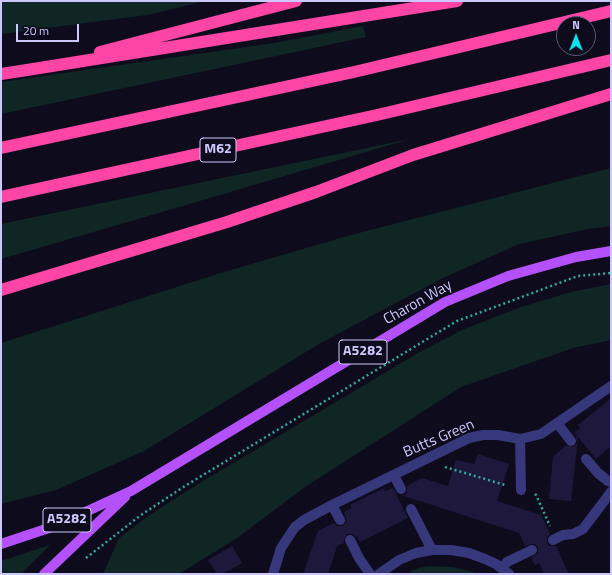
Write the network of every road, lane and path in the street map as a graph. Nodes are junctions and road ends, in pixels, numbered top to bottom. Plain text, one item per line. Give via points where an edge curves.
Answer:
1 (296, 1) edge
2 (457, 1) edge
3 (611, 11) edge
4 (611, 60) edge
5 (27, 70) junction
6 (1, 74) edge
7 (611, 94) edge
8 (1, 148) edge
9 (1, 197) edge
10 (611, 251) edge
11 (611, 273) edge
12 (1, 290) edge
13 (611, 386) edge
14 (557, 423) junction
15 (520, 439) junction
16 (571, 441) dead end
17 (586, 459) dead end
18 (424, 460) junction
19 (394, 475) junction
20 (611, 482) edge
21 (401, 489) dead end
22 (521, 490) junction
23 (131, 491) junction
24 (611, 492) edge
25 (332, 504) junction
26 (411, 510) dead end
27 (340, 520) dead end
28 (350, 540) dead end
29 (554, 540) joint
30 (1, 544) edge
31 (432, 550) junction
32 (532, 550) dead end
33 (82, 562) dead end
34 (505, 571) edge
35 (44, 574) edge
36 (273, 574) edge
37 (370, 574) edge
38 (379, 574) edge

1 - 5 highway
2 - 5 highway
3 - 8 highway via 354,72
4 - 9 highway, M62 via 377,115
5 - 6 highway
7 - 12 highway via 413,155 227,222
10 - 23 main road, Charon Way / A5282 via 576,257 508,276 445,302
11 - 33 path via 578,276 457,321 179,490 141,515
13 - 14 street, Butts Green
14 - 15 street, Butts Green via 541,434
14 - 16 street
15 - 18 street, Butts Green via 498,435 469,438
15 - 22 street
17 - 20 street via 598,473
18 - 19 street, Butts Green
18 - 22 path
19 - 21 street, Butts Green
19 - 25 street, Butts Green
22 - 29 path via 536,495
23 - 30 main road, Charon Way / A5282 via 55,526
23 - 35 main road, Charon Way / A5282
24 - 29 street via 583,529
25 - 27 street
25 - 36 street, Butts Green via 295,527 281,548
26 - 31 street
28 - 37 street
31 - 34 street via 469,553 496,564
31 - 38 street via 399,560
32 - 34 street via 507,562

